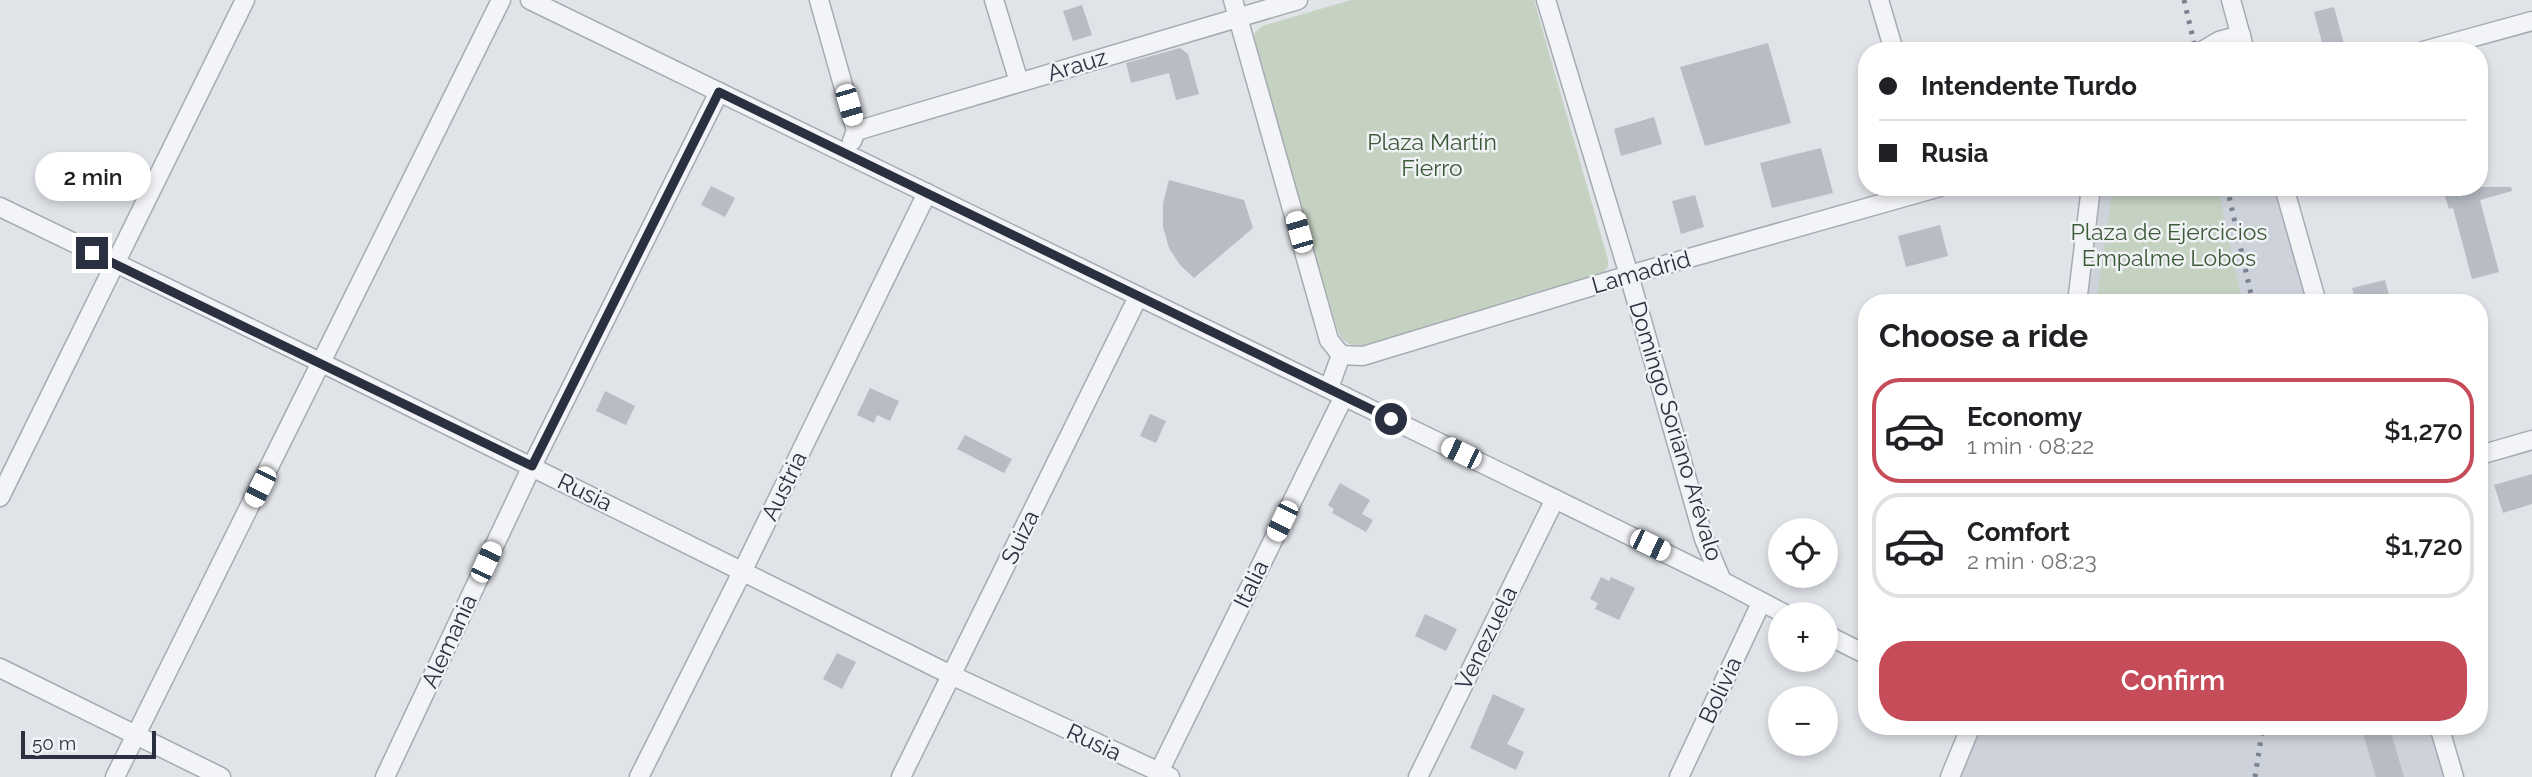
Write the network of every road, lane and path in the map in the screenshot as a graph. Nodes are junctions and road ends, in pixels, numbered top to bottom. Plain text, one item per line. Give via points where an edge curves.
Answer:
1 (245, 0) edge
2 (501, 0) edge
3 (530, 0) edge
4 (819, 0) edge
5 (995, 0) edge
6 (1298, 0) edge
7 (1546, 0) edge
8 (1879, 0) edge
9 (2231, 0) edge
10 (1236, 8) edge
11 (2532, 21) edge
12 (1891, 42) edge
13 (2243, 42) edge
14 (2456, 42) edge
15 (1019, 82) junction
16 (719, 92) junction
17 (856, 131) junction
18 (846, 152) junction
19 (927, 194) junction
20 (1909, 196) edge
21 (2090, 196) edge
22 (2287, 196) edge
23 (0, 207) edge
24 (115, 264) junction
25 (1629, 275) junction
26 (2078, 294) edge
27 (2314, 294) edge
28 (1138, 297) junction
29 (1342, 355) junction
30 (322, 363) junction
31 (1337, 392) junction
32 (2532, 440) edge
33 (2488, 453) edge
34 (532, 466) junction
35 (0, 498) edge
36 (1555, 499) junction
37 (743, 570) junction
38 (1722, 581) junction
39 (1761, 603) junction
40 (1768, 606) edge
41 (1838, 640) edge
42 (1858, 650) edge
43 (0, 668) edge
44 (951, 675) junction
45 (136, 735) junction
46 (1967, 735) edge
47 (2442, 735) edge
48 (1164, 774) edge
49 (116, 777) edge
50 (220, 777) edge
51 (384, 777) edge
52 (639, 777) edge
53 (901, 777) edge
54 (1418, 777) edge
55 (1679, 777) edge
56 (1950, 777) edge
57 (2454, 777) edge

1 - 24 street
2 - 30 street
3 - 16 street
4 - 17 street
5 - 15 street
6 - 10 street, Arauz
7 - 25 street, Domingo Soriano Arévalo
8 - 12 street
9 - 13 street
10 - 15 street, Arauz
10 - 29 street via 1329,340
11 - 14 street
15 - 17 street, Arauz
16 - 18 street
16 - 34 street, Alemania
17 - 18 street
18 - 19 street
19 - 28 street
19 - 37 street, Austria
20 - 25 street, Lamadrid
21 - 26 street
22 - 27 street
23 - 24 street, Rusia
24 - 30 street, Rusia
24 - 35 street
25 - 29 street, Lamadrid via 1363,356
25 - 38 street, Domingo Soriano Arévalo via 1704,539
28 - 31 street
28 - 44 street, Suiza
29 - 31 street, Italia
30 - 34 street, Rusia
30 - 45 street
31 - 36 street
31 - 48 street, Italia
32 - 33 street
34 - 37 street, Rusia
34 - 51 street, Alemania
36 - 38 street
36 - 54 street, Venezuela
37 - 44 street, Rusia
37 - 52 street, Austria
38 - 39 street
39 - 40 street
39 - 55 street, Bolivia
41 - 42 street
43 - 45 street
44 - 48 street, Rusia
44 - 53 street, Suiza
45 - 49 street
45 - 50 street
46 - 56 street
47 - 57 street

